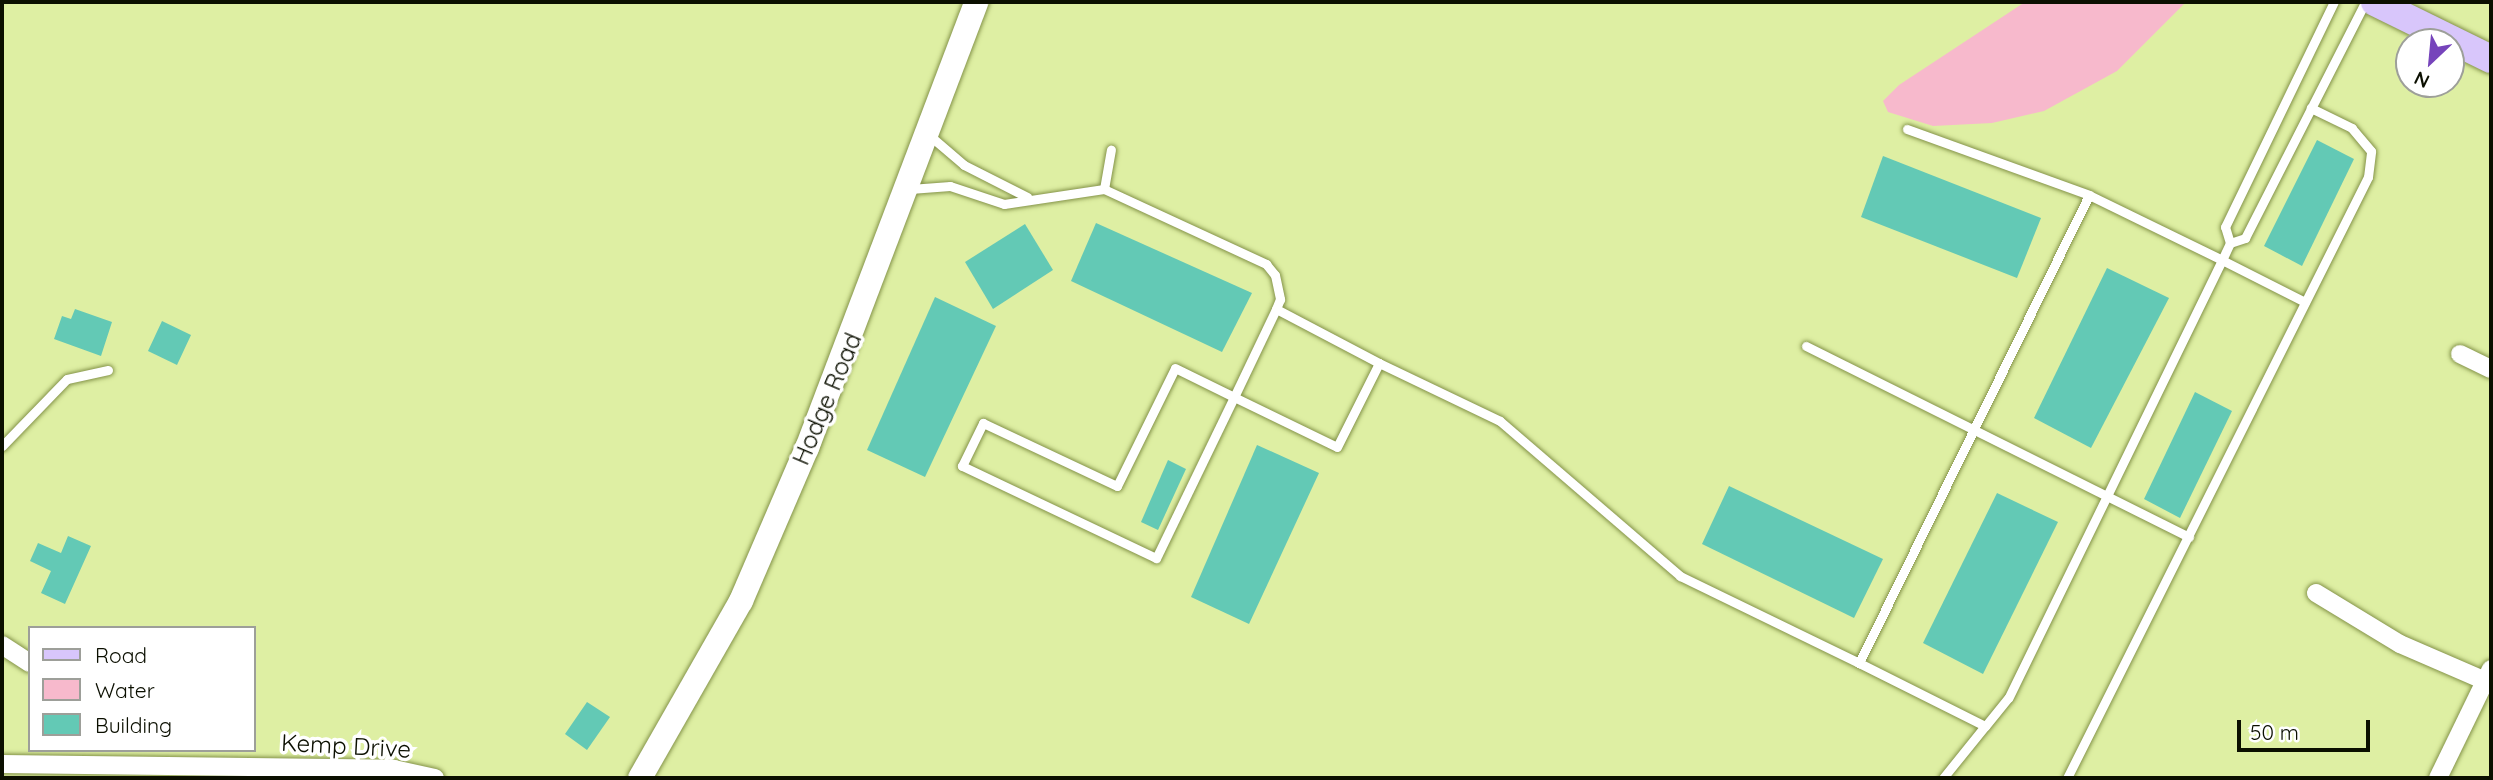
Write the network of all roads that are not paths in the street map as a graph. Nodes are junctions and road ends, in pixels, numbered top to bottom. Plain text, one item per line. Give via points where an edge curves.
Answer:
1 (976, 2) edge
2 (2334, 2) edge
3 (2365, 2) edge
4 (2375, 2) edge
5 (2491, 59) edge
6 (2311, 108) junction
7 (1907, 129) dead end
8 (929, 135) junction
9 (1111, 150) dead end
10 (910, 189) junction
11 (1104, 189) junction
12 (2089, 195) junction
13 (1027, 197) junction
14 (2230, 243) junction
15 (2222, 260) junction
16 (2305, 302) junction
17 (1276, 309) junction
18 (1806, 346) dead end
19 (2460, 354) dead end
20 (1380, 363) junction
21 (2491, 369) edge
22 (108, 370) dead end
23 (1234, 397) junction
24 (1973, 431) junction
25 (2, 446) edge
26 (2107, 496) junction
27 (2189, 537) junction
28 (2316, 593) dead end
29 (2, 645) edge
30 (28, 662) edge
31 (1859, 663) junction
32 (2487, 675) edge
33 (1985, 726) junction
34 (133, 752) edge
35 (2, 764) edge
36 (143, 764) junction
37 (195, 765) junction
38 (180, 778) edge
39 (435, 778) edge
40 (640, 778) edge
41 (1942, 778) edge
42 (2067, 778) edge
43 (2438, 778) edge

1 - 8 main road, Hodge Road
2 - 14 lane via 2225,227
3 - 6 lane
4 - 5 main road
6 - 14 lane via 2245,239
6 - 16 lane via 2352,128 2371,151 2368,177
7 - 12 lane
8 - 10 main road, Hodge Road
8 - 13 lane via 964,165
9 - 11 lane
10 - 13 lane via 950,186 1004,204
10 - 40 main road, Hodge Road via 741,601
11 - 13 lane
11 - 17 lane via 1266,264 1280,299
12 - 15 lane
12 - 24 lane
14 - 15 lane
15 - 16 lane
15 - 26 lane
16 - 27 lane
17 - 20 lane
17 - 23 lane
18 - 24 lane
19 - 21 street
20 - 23 lane via 1336,447
20 - 31 lane via 1500,421 1679,576
22 - 25 lane via 67,379
23 - 23 lane via 1156,558 962,466 984,423 1117,486 1175,368
24 - 26 lane
24 - 31 lane
26 - 27 lane
26 - 33 lane via 2008,698
27 - 42 lane
28 - 32 street via 2400,644
29 - 30 street
31 - 33 lane
32 - 43 street
33 - 41 lane
34 - 36 street
35 - 36 street, Kemp Drive
36 - 37 street, Kemp Drive
37 - 38 lane
37 - 39 street, Kemp Drive via 394,769

